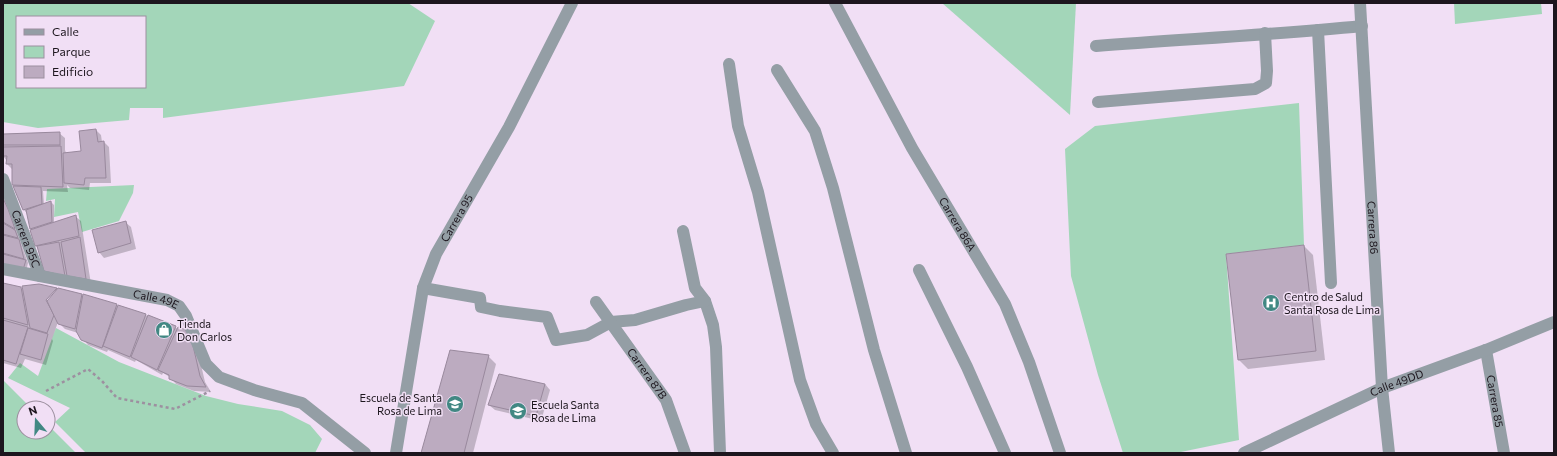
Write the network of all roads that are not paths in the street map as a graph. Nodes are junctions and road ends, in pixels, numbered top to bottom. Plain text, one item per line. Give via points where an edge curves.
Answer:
1 (572, 3) edge
2 (836, 3) edge
3 (1360, 3) edge
4 (1362, 26) junction
5 (1318, 30) junction
6 (1265, 33) junction
7 (1096, 46) dead end
8 (729, 64) dead end
9 (777, 70) dead end
10 (1098, 102) dead end
11 (3, 179) edge
12 (683, 231) dead end
13 (3, 269) edge
14 (919, 270) dead end
15 (40, 276) junction
16 (1331, 283) dead end
17 (423, 288) junction
18 (705, 301) junction
19 (596, 302) dead end
20 (612, 322) junction
21 (1554, 322) edge
22 (1486, 350) junction
23 (1382, 388) junction
24 (365, 453) edge
25 (396, 453) edge
26 (685, 453) edge
27 (720, 453) edge
28 (833, 453) edge
29 (906, 453) edge
30 (1005, 453) edge
31 (1060, 453) edge
32 (1244, 453) edge
33 (1389, 453) edge
34 (1504, 453) edge

1 - 17 street, Carrera 95 via 509,128 436,254
2 - 31 street, Carrera 86A via 912,148 1005,304 1029,362
3 - 4 street, Carrera 86
4 - 5 street
4 - 23 street, Carrera 86
5 - 6 street
5 - 16 street
6 - 7 street
6 - 10 street via 1266,83 1255,90
8 - 28 street via 738,126 758,192 800,380 816,424
9 - 29 street via 815,131 833,188 874,350
11 - 15 street, Carrera 95C
12 - 18 street via 695,288
13 - 15 street, Calle 49E
14 - 30 street via 967,367
15 - 24 street, Calle 49E via 167,300 179,306 186,316 206,364 218,377 302,403
17 - 20 street via 480,298 482,307 547,317 556,340 587,334
17 - 25 street, Carrera 95
18 - 20 street via 635,320
18 - 27 street via 713,325 716,346
19 - 20 street, Carrera 87B
20 - 26 street, Carrera 87B via 666,400
21 - 22 street, Calle 49DD
22 - 23 street, Calle 49DD
22 - 34 street, Carrera 85
23 - 32 street, Calle 49DD
23 - 33 street, Carrera 86

